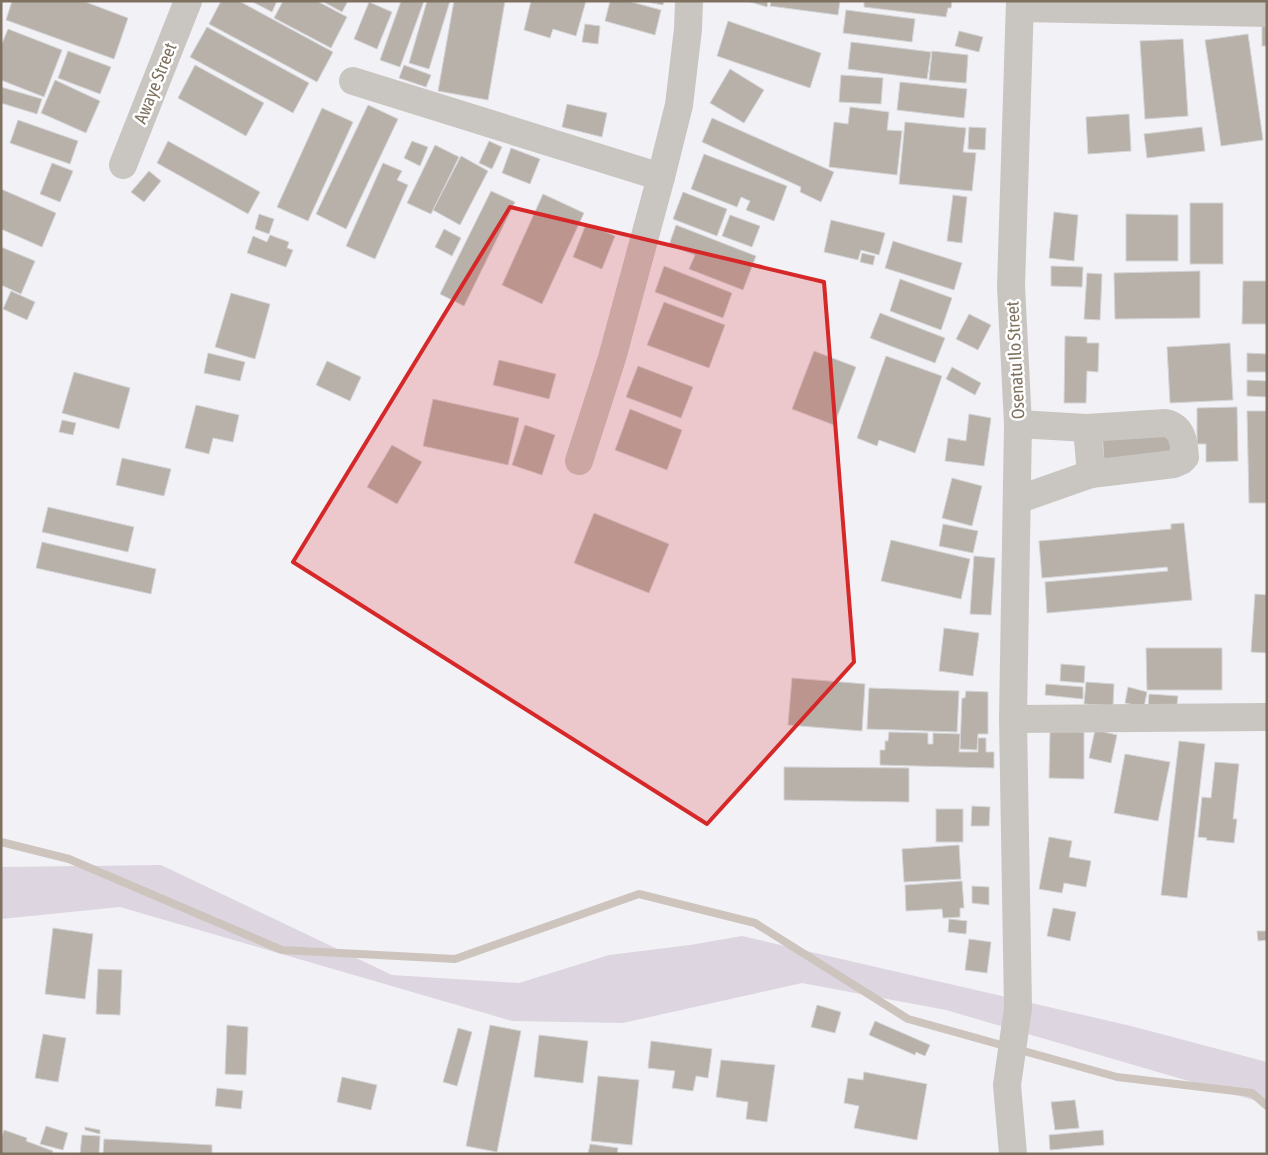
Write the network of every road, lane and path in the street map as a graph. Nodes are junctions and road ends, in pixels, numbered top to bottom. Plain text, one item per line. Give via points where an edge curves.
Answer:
1 (188, 1) edge
2 (689, 1) edge
3 (1020, 4) edge
4 (1267, 13) edge
5 (353, 81) dead end
6 (123, 165) dead end
7 (661, 177) junction
8 (1018, 424) junction
9 (1087, 428) junction
10 (578, 461) dead end
11 (1091, 474) junction
12 (1017, 500) junction
13 (1267, 717) edge
14 (1013, 719) junction
15 (1013, 1154) edge

1 - 6 street, Awaye Street
2 - 7 street via 679,105
3 - 4 street
3 - 8 street, Osenatu Ilo Street via 1011,286
5 - 7 street
7 - 10 street via 612,358
8 - 9 street
8 - 12 street, Osenatu Ilo Street
9 - 11 street
9 - 11 street via 1166,423 1176,426 1184,448 1184,459 1174,464
11 - 12 street
12 - 14 street, Osenatu Ilo Street
13 - 14 street
14 - 15 street, Osenatu Ilo Street via 1018,1008 1007,1085

